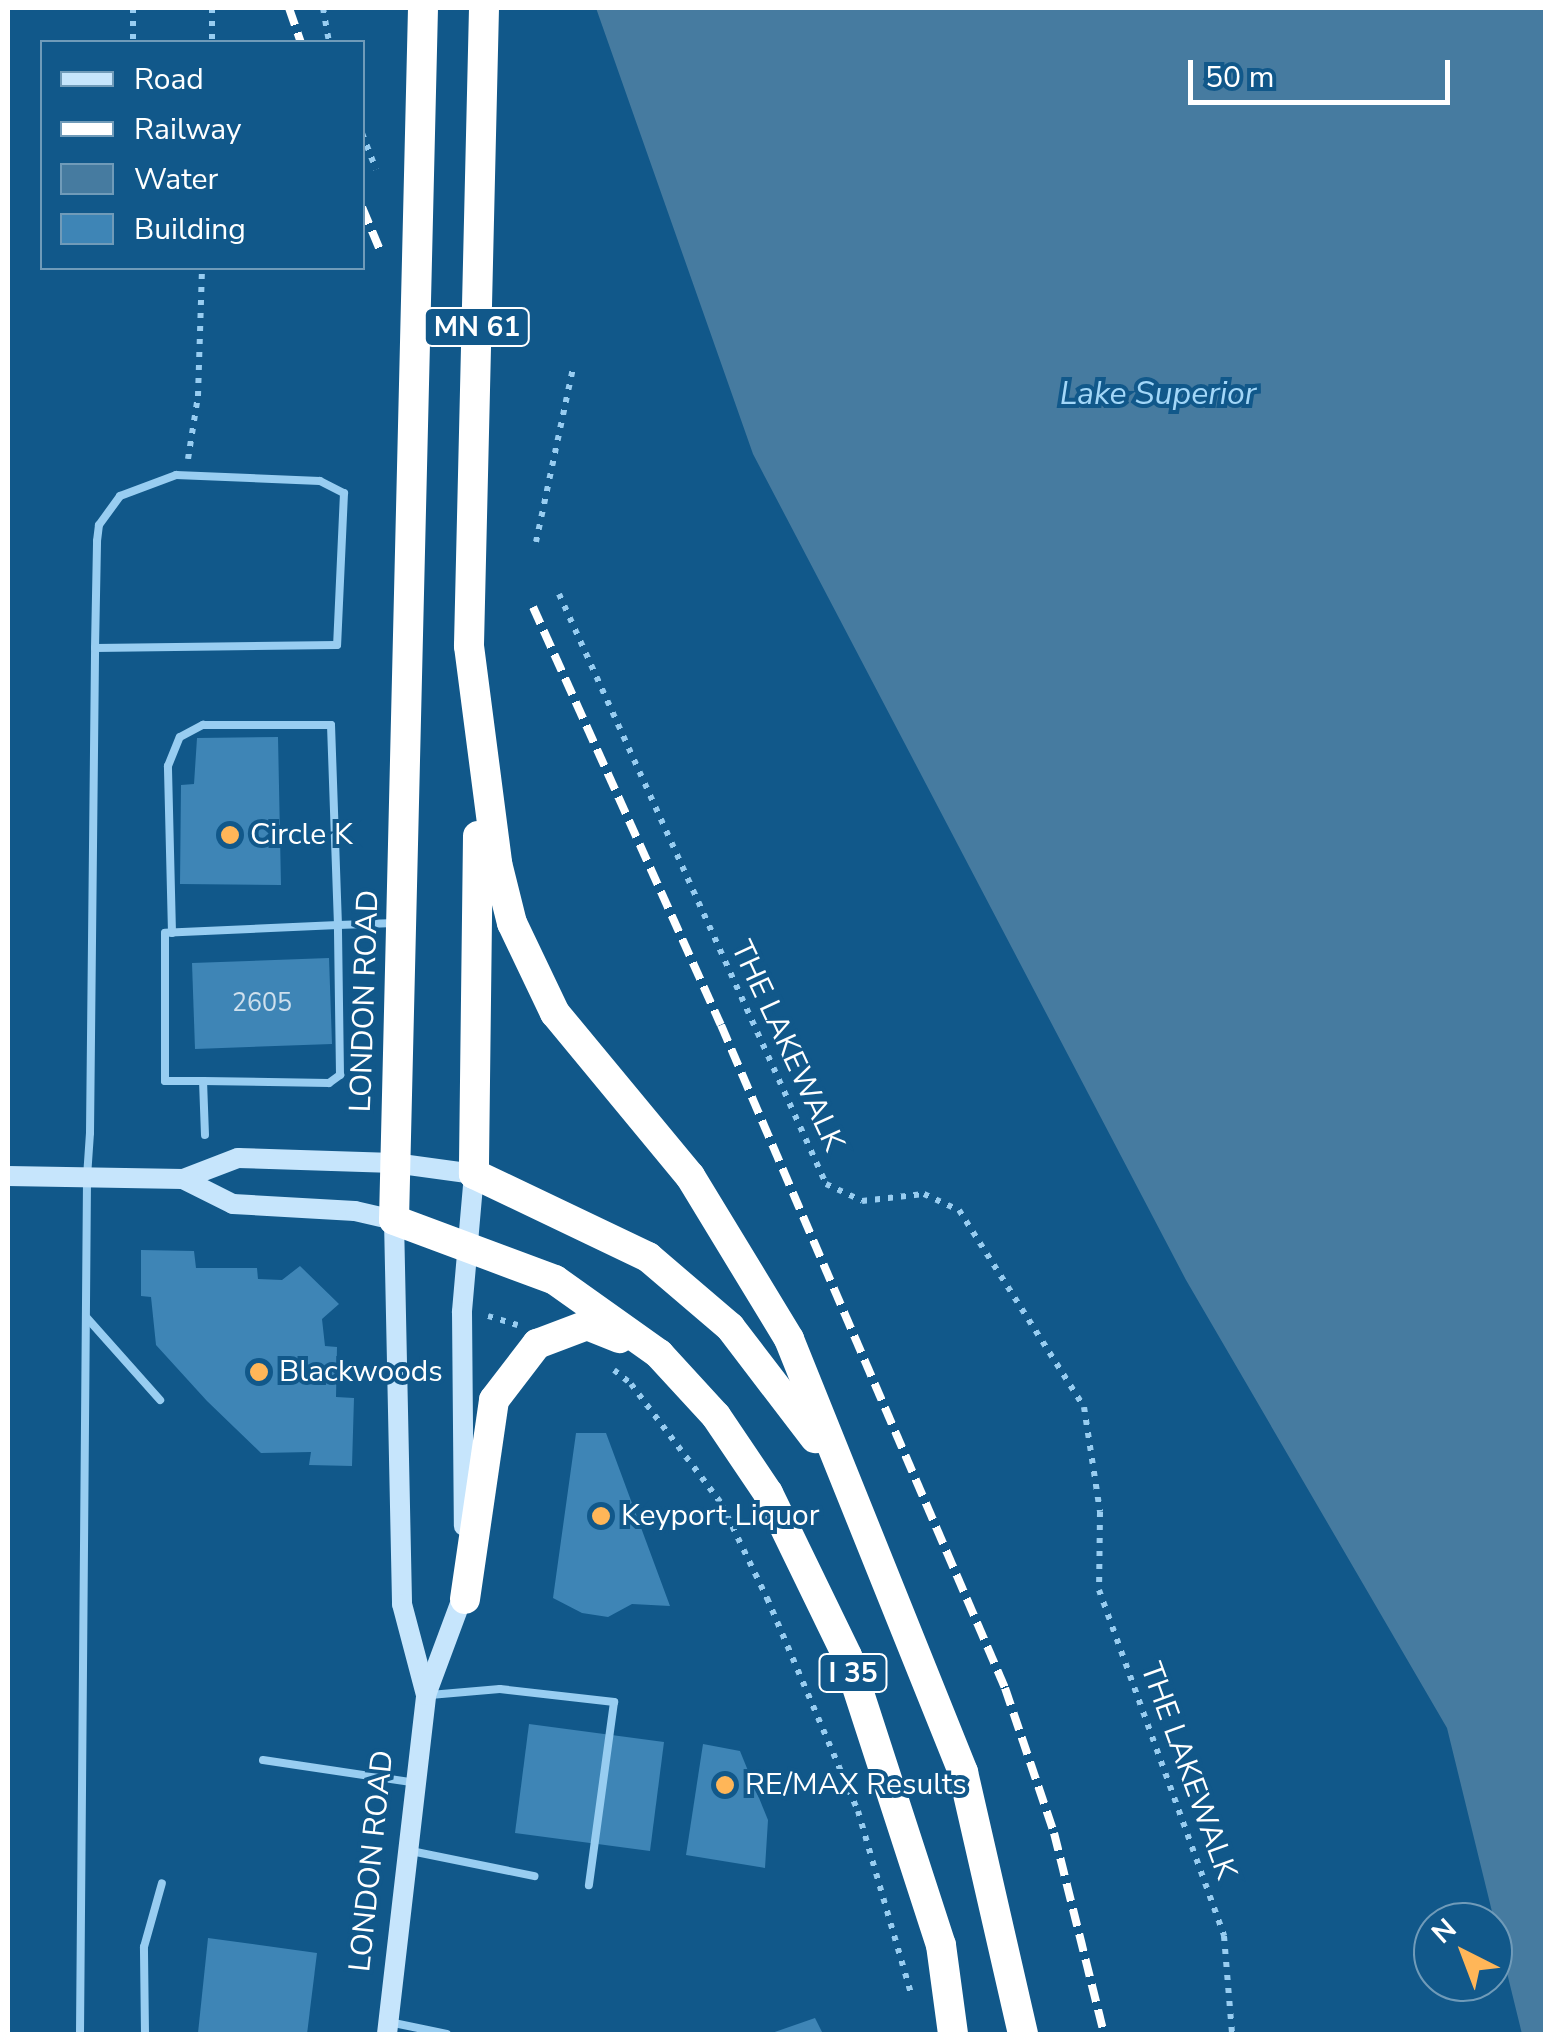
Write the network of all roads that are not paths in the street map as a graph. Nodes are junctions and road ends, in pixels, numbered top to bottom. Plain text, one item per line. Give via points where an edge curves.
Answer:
1 (423, 8) edge
2 (484, 8) edge
3 (470, 646) junction
4 (96, 648) junction
5 (403, 923) junction
6 (338, 925) junction
7 (172, 933) junction
8 (204, 1081) junction
9 (205, 1135) dead end
10 (394, 1164) junction
11 (474, 1174) junction
12 (8, 1176) edge
13 (87, 1177) junction
14 (183, 1179) junction
15 (394, 1220) junction
16 (469, 1244) junction
17 (87, 1318) junction
18 (659, 1354) junction
19 (160, 1400) dead end
20 (849, 1490) junction
21 (465, 1599) junction
22 (426, 1695) junction
23 (263, 1760) dead end
24 (416, 1784) junction
25 (408, 1850) junction
26 (534, 1876) dead end
27 (162, 1883) dead end
28 (590, 1884) dead end
29 (388, 2028) edge
30 (80, 2034) edge
31 (144, 2034) edge
32 (447, 2034) edge
33 (953, 2034) edge
34 (1023, 2034) edge

1 - 5 highway, LONDON ROAD / MN 61
2 - 3 highway, MN 61
3 - 11 highway, LONDON ROAD / MN 61 via 479,806
3 - 20 highway via 497,864 532,970 575,1042 722,1223 789,1339
4 - 4 lane via 97,541 106,509 138,486 184,475 320,481 344,492 337,645
4 - 13 lane
5 - 6 lane
5 - 10 highway, LONDON ROAD / MN 61
6 - 7 lane
6 - 7 lane via 331,724 203,725 180,738 168,766
6 - 8 lane via 340,1075 329,1082
7 - 8 lane via 165,933 165,1081
8 - 9 lane
10 - 11 main road
10 - 14 main road via 238,1158
10 - 15 highway, LONDON ROAD / MN 61
11 - 16 main road, LONDON ROAD
11 - 20 highway, I 35 via 648,1256 730,1327 794,1406
12 - 13 main road
13 - 14 main road
13 - 17 lane
14 - 15 main road via 233,1204 355,1211
15 - 16 highway
15 - 22 main road, LONDON ROAD via 402,1604
16 - 18 highway, I 35 via 555,1280
16 - 21 main road, LONDON ROAD via 462,1312
17 - 19 lane
17 - 30 lane
18 - 21 highway via 587,1325 537,1344 494,1400
18 - 33 highway, I 35 via 716,1416 768,1493 847,1656 942,1945
20 - 34 highway, I 35 via 963,1772
21 - 22 main road, LONDON ROAD
22 - 24 main road, LONDON ROAD
22 - 28 lane via 500,1688 614,1702
23 - 24 lane
24 - 25 main road, LONDON ROAD
25 - 26 lane
25 - 29 main road, LONDON ROAD
27 - 31 lane via 144,1947
29 - 32 lane

